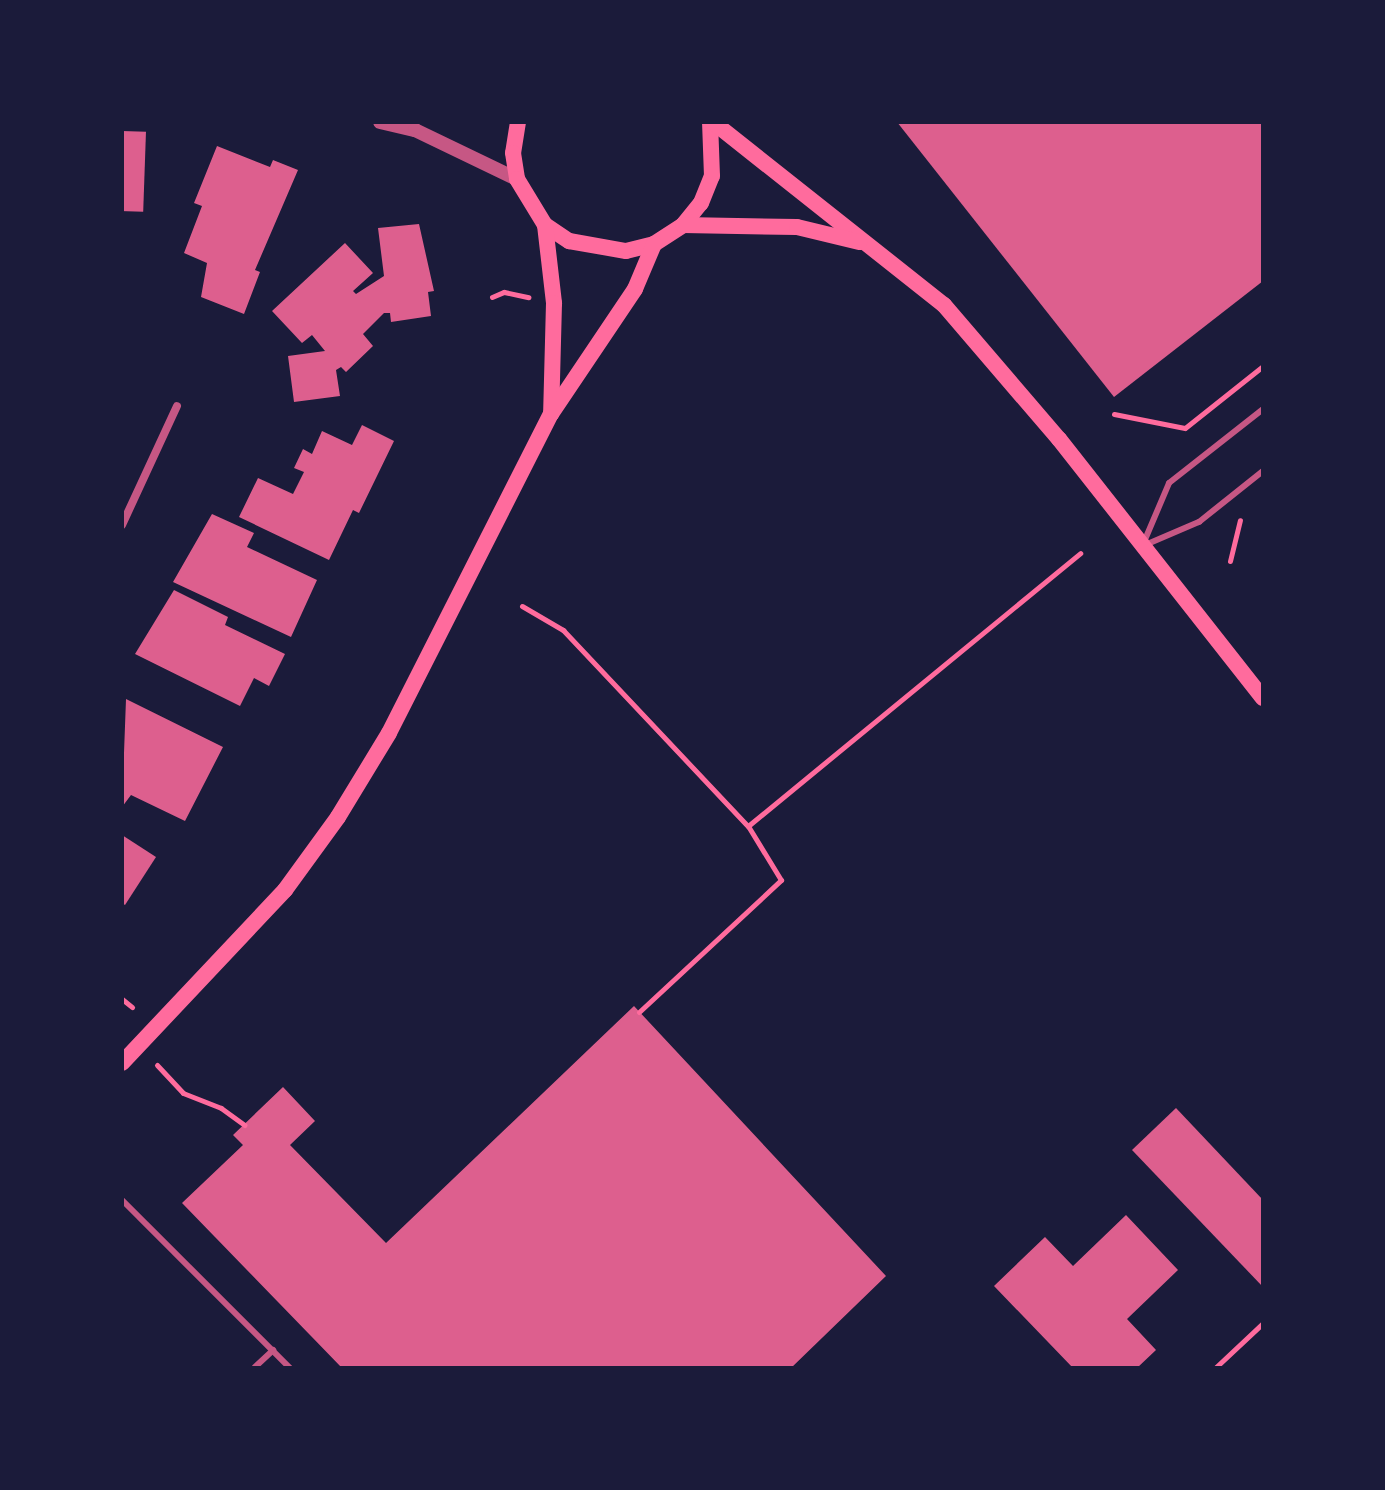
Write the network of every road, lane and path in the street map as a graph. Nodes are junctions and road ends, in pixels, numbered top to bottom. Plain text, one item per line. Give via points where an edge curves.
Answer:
1 (380, 122) edge
2 (518, 122) edge
3 (711, 122) edge
4 (517, 179) junction
5 (545, 225) junction
6 (683, 225) junction
7 (864, 243) junction
8 (654, 244) junction
9 (1263, 366) edge
10 (177, 406) dead end
11 (1263, 409) edge
12 (551, 414) junction
13 (1114, 414) dead end
14 (1263, 471) edge
15 (1251, 512) dead end
16 (122, 525) edge
17 (1143, 546) junction
18 (1080, 553) dead end
19 (1230, 561) dead end
20 (522, 606) dead end
21 (1263, 698) edge
22 (748, 826) junction
23 (122, 999) edge
24 (132, 1007) dead end
25 (639, 1012) dead end
26 (154, 1061) dead end
27 (122, 1063) edge
28 (244, 1125) dead end
29 (122, 1200) edge
30 (1263, 1323) edge
31 (273, 1350) junction
32 (255, 1367) edge
33 (290, 1368) edge
34 (1215, 1368) edge

1 - 4 street via 415,130
2 - 4 main road via 513,153
3 - 6 main road via 712,176 701,203
3 - 7 main road
4 - 5 main road
5 - 8 main road via 569,241 597,250 626,251
5 - 12 main road via 554,303
6 - 7 main road via 797,227
6 - 8 main road
7 - 17 main road via 944,305
8 - 12 main road via 635,289
9 - 13 path via 1185,428
10 - 16 street
11 - 17 lane via 1169,483
12 - 27 main road via 389,733 338,817 285,890
14 - 17 lane via 1199,522
15 - 19 path via 1239,521
17 - 21 main road
18 - 22 path
20 - 22 path via 563,630
22 - 25 path via 781,880
23 - 24 path
26 - 28 path via 183,1093 221,1108
29 - 31 lane
30 - 34 path
31 - 32 lane
31 - 33 lane

